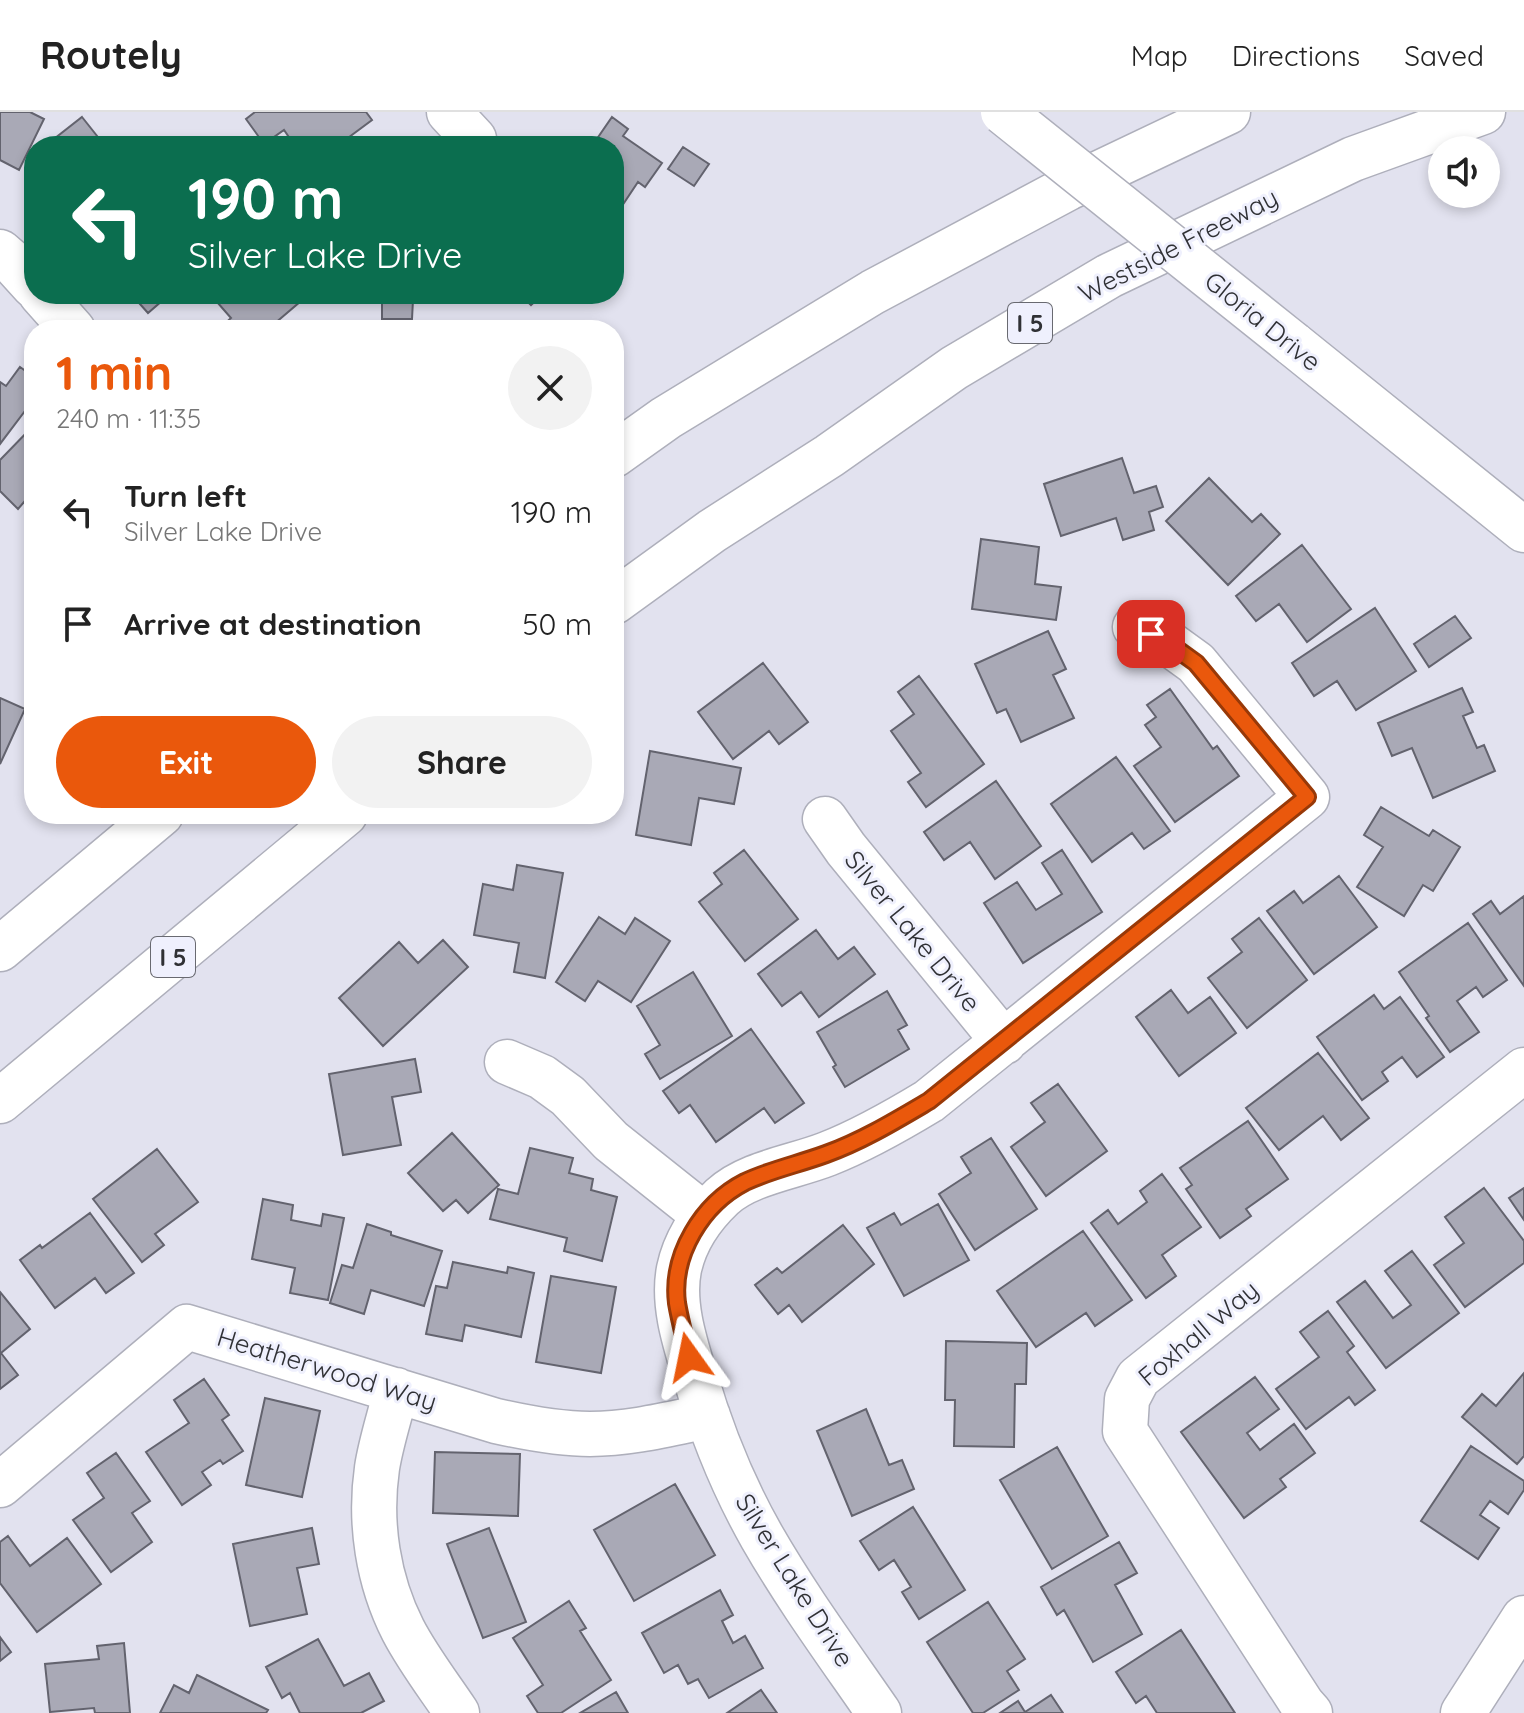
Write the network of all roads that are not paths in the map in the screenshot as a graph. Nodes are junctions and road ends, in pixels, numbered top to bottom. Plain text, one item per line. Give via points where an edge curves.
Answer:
1 (1003, 112) edge
2 (1228, 112) edge
3 (1483, 112) edge
4 (0, 252) edge
5 (24, 275) edge
6 (50, 304) edge
7 (64, 320) edge
8 (624, 448) edge
9 (1524, 530) edge
10 (624, 595) edge
11 (1135, 627) dead end
12 (825, 819) dead end
13 (149, 824) edge
14 (333, 824) edge
15 (0, 949) edge
16 (1004, 1042) junction
17 (507, 1062) dead end
18 (1524, 1070) edge
19 (0, 1101) edge
20 (704, 1215) junction
21 (396, 1390) junction
22 (708, 1416) junction
23 (0, 1485) edge
24 (1524, 1618) edge
25 (457, 1713) edge
26 (879, 1713) edge
27 (1310, 1713) edge
28 (1463, 1713) edge

1 - 9 main road, Gloria Drive, bridge
2 - 8 main road via 1068,188 873,292
3 - 10 main road, Westside Freeway / I 5 via 1353,159 1109,276 954,368
4 - 5 main road
6 - 7 main road
11 - 16 main road, Silver Lake Drive via 1196,663 1307,797
12 - 16 main road, Silver Lake Drive
13 - 15 main road
14 - 19 main road, I 5
16 - 20 main road, Silver Lake Drive via 929,1101 884,1128 745,1182
17 - 20 main road via 568,1096 611,1141
18 - 27 main road, Foxhall Way via 1138,1378 1127,1399 1125,1431
20 - 22 main road, Silver Lake Drive via 679,1269 677,1301
21 - 22 main road, Heatherwood Way via 536,1430 629,1431
21 - 23 main road, Heatherwood Way via 187,1327
21 - 25 main road via 377,1466 377,1550 403,1630
22 - 26 main road, Silver Lake Drive via 761,1535
24 - 28 main road

